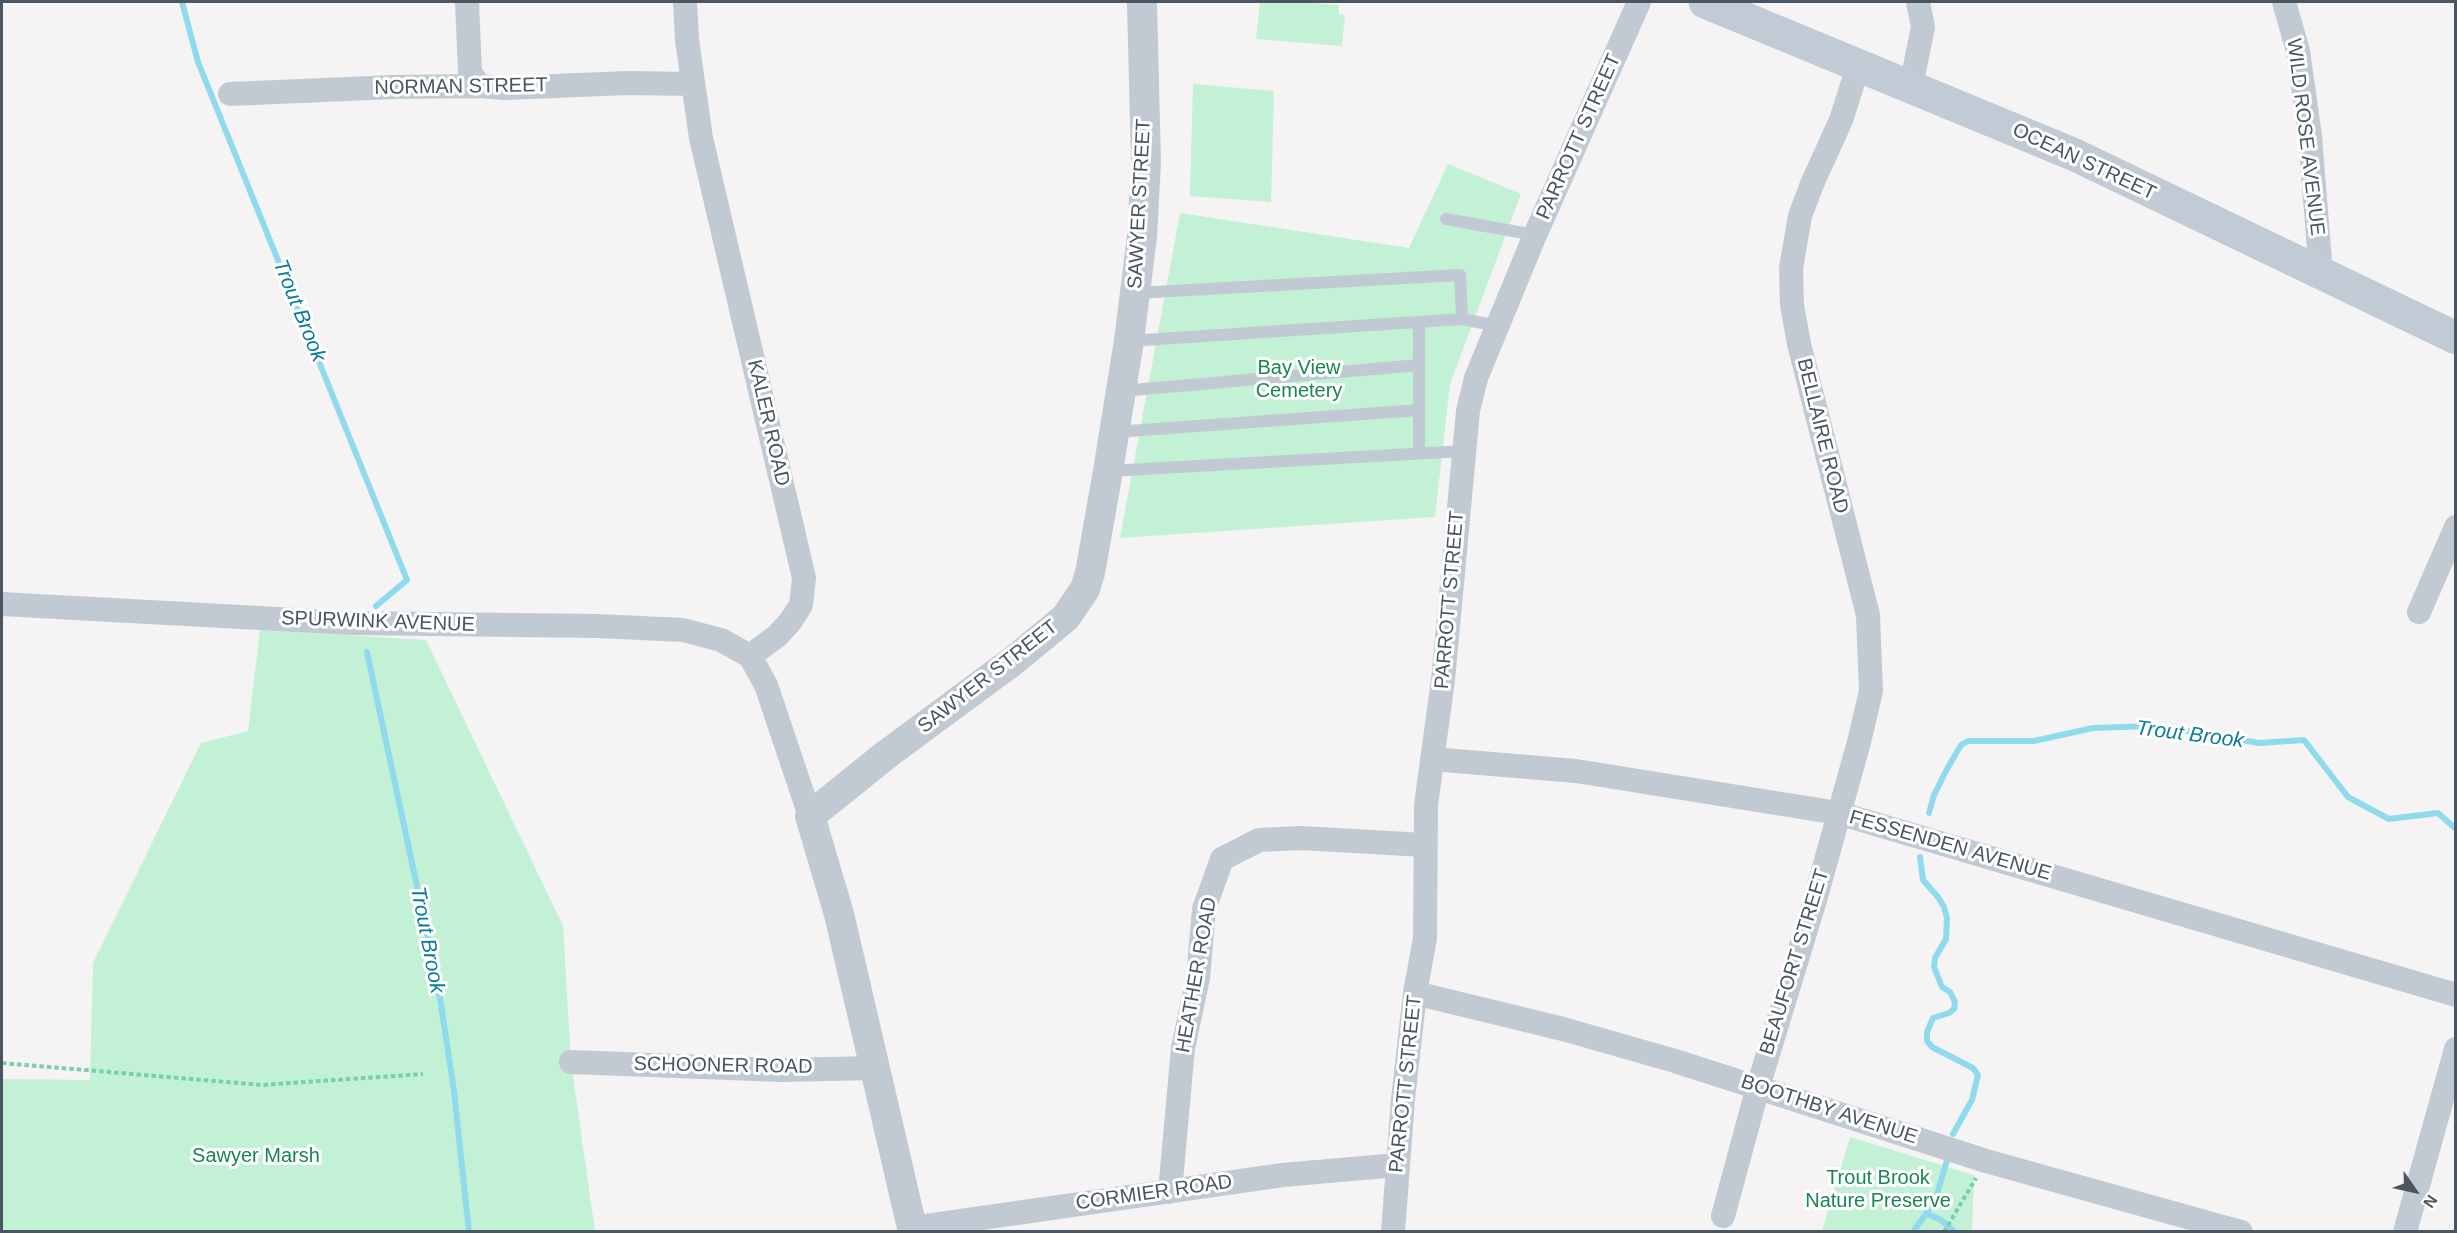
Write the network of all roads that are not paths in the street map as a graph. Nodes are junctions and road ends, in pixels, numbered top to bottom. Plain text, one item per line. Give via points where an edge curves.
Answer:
1 (467, 2) edge
2 (685, 2) edge
3 (1142, 2) edge
4 (1639, 2) edge
5 (1705, 2) edge
6 (1918, 2) edge
7 (2284, 2) edge
8 (1859, 64) junction
9 (693, 84) junction
10 (479, 86) junction
11 (1911, 86) junction
12 (230, 94) dead end
13 (1446, 219) dead end
14 (1535, 235) junction
15 (2321, 274) junction
16 (1136, 293) junction
17 (1462, 319) junction
18 (1419, 322) junction
19 (1498, 326) junction
20 (2456, 338) edge
21 (1129, 341) junction
22 (1419, 365) junction
23 (1120, 391) junction
24 (1419, 410) junction
25 (1113, 432) junction
26 (1464, 451) junction
27 (1419, 453) junction
28 (1108, 471) junction
29 (2456, 527) edge
30 (2, 604) edge
31 (2419, 612) dead end
32 (750, 656) junction
33 (1432, 759) junction
34 (1838, 813) junction
35 (810, 816) junction
36 (1424, 845) junction
37 (1415, 993) junction
38 (2456, 995) edge
39 (2456, 1049) edge
40 (571, 1062) dead end
41 (875, 1068) junction
42 (1758, 1087) junction
43 (1397, 1165) junction
44 (1170, 1192) junction
45 (1723, 1216) dead end
46 (913, 1230) edge
47 (1393, 1232) edge
48 (2241, 1232) edge
49 (2405, 1232) edge

1 - 10 street via 471,72
2 - 9 street, KALER ROAD
3 - 16 street, SAWYER STREET via 1146,163
4 - 14 street, PARROTT STREET
5 - 8 main road, OCEAN STREET
6 - 11 street via 1923,27
7 - 15 street, WILD ROSE AVENUE via 2298,51 2310,136
8 - 11 main road, OCEAN STREET
8 - 34 street, BELLAIRE ROAD via 1841,120 1800,216 1791,268 1799,344 1868,615 1871,691
9 - 10 street, NORMAN STREET
9 - 32 street, KALER ROAD via 701,138 804,579 801,605 790,622
10 - 12 street, NORMAN STREET
11 - 15 main road, OCEAN STREET via 2075,155
13 - 14 lane
14 - 19 street, PARROTT STREET
15 - 20 main road, OCEAN STREET
16 - 17 lane via 1460,275
16 - 21 street, SAWYER STREET
17 - 18 lane
17 - 19 lane
18 - 21 lane
18 - 22 lane
19 - 26 street, PARROTT STREET via 1476,378
21 - 23 street, SAWYER STREET
22 - 23 lane
22 - 24 lane
23 - 25 street, SAWYER STREET
24 - 25 lane
24 - 27 lane
25 - 28 street, SAWYER STREET
26 - 27 lane
26 - 33 street, PARROTT STREET
27 - 28 lane
28 - 35 street, SAWYER STREET via 1090,573 1085,589 1066,617
29 - 31 street
30 - 32 street, SPURWINK AVENUE via 341,623 683,630 721,640
32 - 35 street via 766,685
33 - 34 street, FESSENDEN AVENUE via 1576,771
33 - 36 street, PARROTT STREET
34 - 38 street, FESSENDEN AVENUE
34 - 42 street, BEAUFORT STREET
35 - 41 street via 839,914
36 - 37 street, PARROTT STREET via 1425,938
36 - 44 street, HEATHER ROAD via 1301,837 1259,840 1222,859 1204,909 1198,978 1183,1047
37 - 42 street, BOOTHBY AVENUE via 1563,1029
37 - 43 street, PARROTT STREET
39 - 49 street
40 - 41 street, SCHOONER ROAD via 781,1070
41 - 46 street
42 - 45 street, BEAUFORT STREET
42 - 48 street, BOOTHBY AVENUE via 1986,1161
43 - 44 street, CORMIER ROAD via 1283,1175
43 - 47 street, PARROTT STREET
44 - 46 street, CORMIER ROAD

